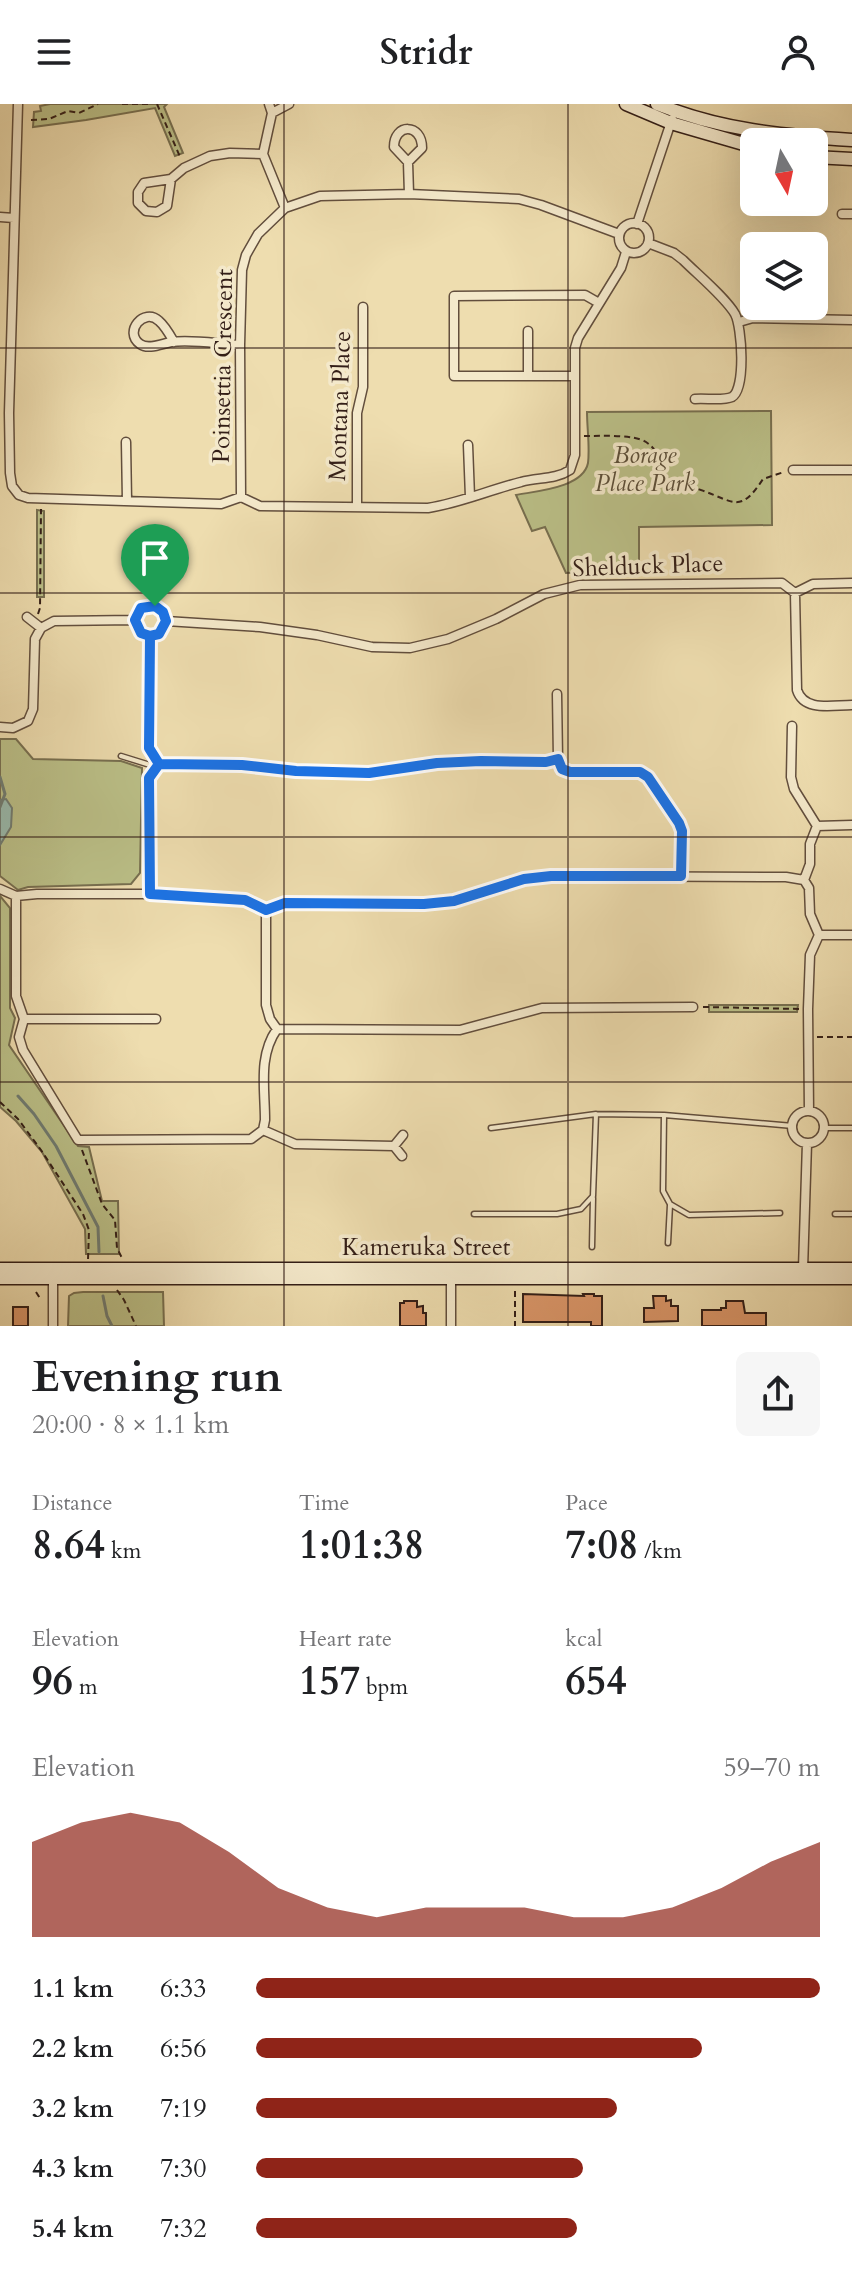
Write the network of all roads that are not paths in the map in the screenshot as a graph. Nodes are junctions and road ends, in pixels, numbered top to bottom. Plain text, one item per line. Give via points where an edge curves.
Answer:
1 (18, 104) edge
2 (289, 104) edge
3 (626, 104) edge
4 (657, 104) edge
5 (270, 109) edge
6 (672, 117) junction
7 (852, 140) edge
8 (740, 142) edge
9 (263, 154) junction
10 (828, 158) edge
11 (852, 159) edge
12 (408, 162) dead end
13 (171, 179) junction
14 (409, 194) junction
15 (285, 208) junction
16 (0, 217) edge
17 (14, 218) junction
18 (637, 224) junction
19 (619, 234) junction
20 (648, 243) junction
21 (626, 252) junction
22 (599, 303) junction
23 (363, 307) dead end
24 (852, 320) edge
25 (739, 322) junction
26 (528, 331) dead end
27 (174, 342) junction
28 (240, 345) junction
29 (528, 376) junction
30 (575, 376) junction
31 (695, 399) dead end
32 (126, 442) dead end
33 (468, 445) dead end
34 (793, 470) road end
35 (852, 470) edge
36 (241, 497) junction
37 (470, 497) junction
38 (127, 501) junction
39 (357, 506) junction
40 (852, 583) edge
41 (795, 593) junction
42 (135, 620) junction
43 (166, 621) junction
44 (150, 636) junction
45 (557, 694) dead end
46 (852, 705) edge
47 (792, 726) dead end
48 (0, 727) edge
49 (121, 756) dead end
50 (470, 762) road end
51 (159, 764) junction
52 (852, 825) edge
53 (817, 826) junction
54 (681, 876) junction
55 (804, 880) junction
56 (0, 889) edge
57 (150, 894) junction
58 (16, 896) junction
59 (266, 910) junction
60 (819, 935) junction
61 (852, 935) edge
62 (693, 1007) road end
63 (24, 1019) junction
64 (156, 1019) dead end
65 (277, 1029) junction
66 (809, 1111) junction
67 (596, 1114) junction
68 (664, 1115) junction
69 (793, 1126) junction
70 (491, 1128) dead end
71 (824, 1128) junction
72 (852, 1128) edge
73 (263, 1130) junction
74 (403, 1135) dead end
75 (807, 1143) junction
76 (394, 1146) junction
77 (402, 1156) dead end
78 (593, 1196) junction
79 (670, 1204) junction
80 (780, 1213) dead end
81 (474, 1214) dead end
82 (835, 1214) dead end
83 (852, 1214) edge
84 (668, 1243) dead end
85 (592, 1247) dead end
86 (0, 1269) edge
87 (852, 1269) edge
88 (54, 1273) junction
89 (452, 1273) junction
90 (805, 1273) junction
91 (0, 1278) edge
92 (852, 1278) edge
93 (53, 1326) edge
94 (451, 1326) edge

1 - 17 street
2 - 5 street
3 - 6 street
4 - 6 street
5 - 9 street
6 - 7 street via 794,137
6 - 8 street
6 - 18 street
9 - 13 street via 210,156
9 - 15 street
10 - 11 street
12 - 14 street
13 - 13 street via 167,206 146,211 138,203 144,183
14 - 15 street, Poinsettia Crescent via 320,196
14 - 19 street, Poinsettia Crescent via 519,199
15 - 28 street, Poinsettia Crescent via 258,234 246,255
16 - 17 street
17 - 38 street via 12,486 19,495 41,499
18 - 19 street via 626,225
18 - 20 street via 646,229
19 - 21 street
20 - 21 street via 640,252
20 - 25 street via 683,260
21 - 22 street
22 - 29 street via 585,295 454,296 454,376
22 - 30 street via 578,338
23 - 39 street, Montana Place
24 - 25 street
25 - 31 street via 737,393
26 - 29 street
27 - 27 street via 139,344 134,326 150,316
27 - 28 street
28 - 36 street, Poinsettia Crescent
29 - 30 street
30 - 37 street via 575,455 570,470
32 - 38 street
33 - 37 street
34 - 35 street
36 - 38 street via 221,504
36 - 39 street via 260,506
37 - 39 street via 428,508
40 - 41 street, Shelduck Place via 813,584
41 - 43 street, Shelduck Place via 782,583 580,585 544,594 448,639 410,648 372,647 260,627
41 - 46 street via 800,698 808,705
42 - 43 street via 141,608 150,605 163,612
42 - 44 street via 141,633
42 - 48 street via 34,622 33,709 28,721
43 - 44 street via 159,634
44 - 51 street via 149,748
45 - 54 street via 562,769 640,772 648,777 682,831
47 - 53 street via 791,777
49 - 51 lane
50 - 51 street via 369,773
51 - 57 street via 149,778
52 - 53 street
53 - 55 street
54 - 55 street
54 - 59 street via 551,876 454,901 285,903
55 - 60 street
56 - 58 street
57 - 58 street
57 - 59 street via 245,900
58 - 63 street via 16,996
59 - 65 street via 266,1005
60 - 61 street
60 - 66 street via 810,955
62 - 65 street via 542,1008 460,1030
63 - 64 street
63 - 73 street via 19,1037 23,1050 78,1140 251,1139
65 - 73 street via 264,1054
66 - 69 street via 796,1117
66 - 71 street via 818,1115
67 - 68 lane
67 - 70 lane
67 - 78 lane
68 - 69 lane
68 - 79 lane via 663,1191
69 - 75 street via 798,1139
71 - 72 lane
71 - 75 street via 821,1137
73 - 76 street via 295,1144
74 - 76 street
75 - 90 street
76 - 77 street
78 - 81 lane via 581,1209 557,1214
78 - 85 lane
79 - 80 lane via 689,1215
79 - 84 lane
82 - 83 lane
86 - 88 street, Kameruka Street
87 - 90 street, Kameruka Street
88 - 89 street, Kameruka Street
88 - 89 street, Kameruka Street via 88,1268
88 - 91 street, Kameruka Street
88 - 93 street
89 - 90 street, Kameruka Street
89 - 94 street
90 - 92 street, Kameruka Street

